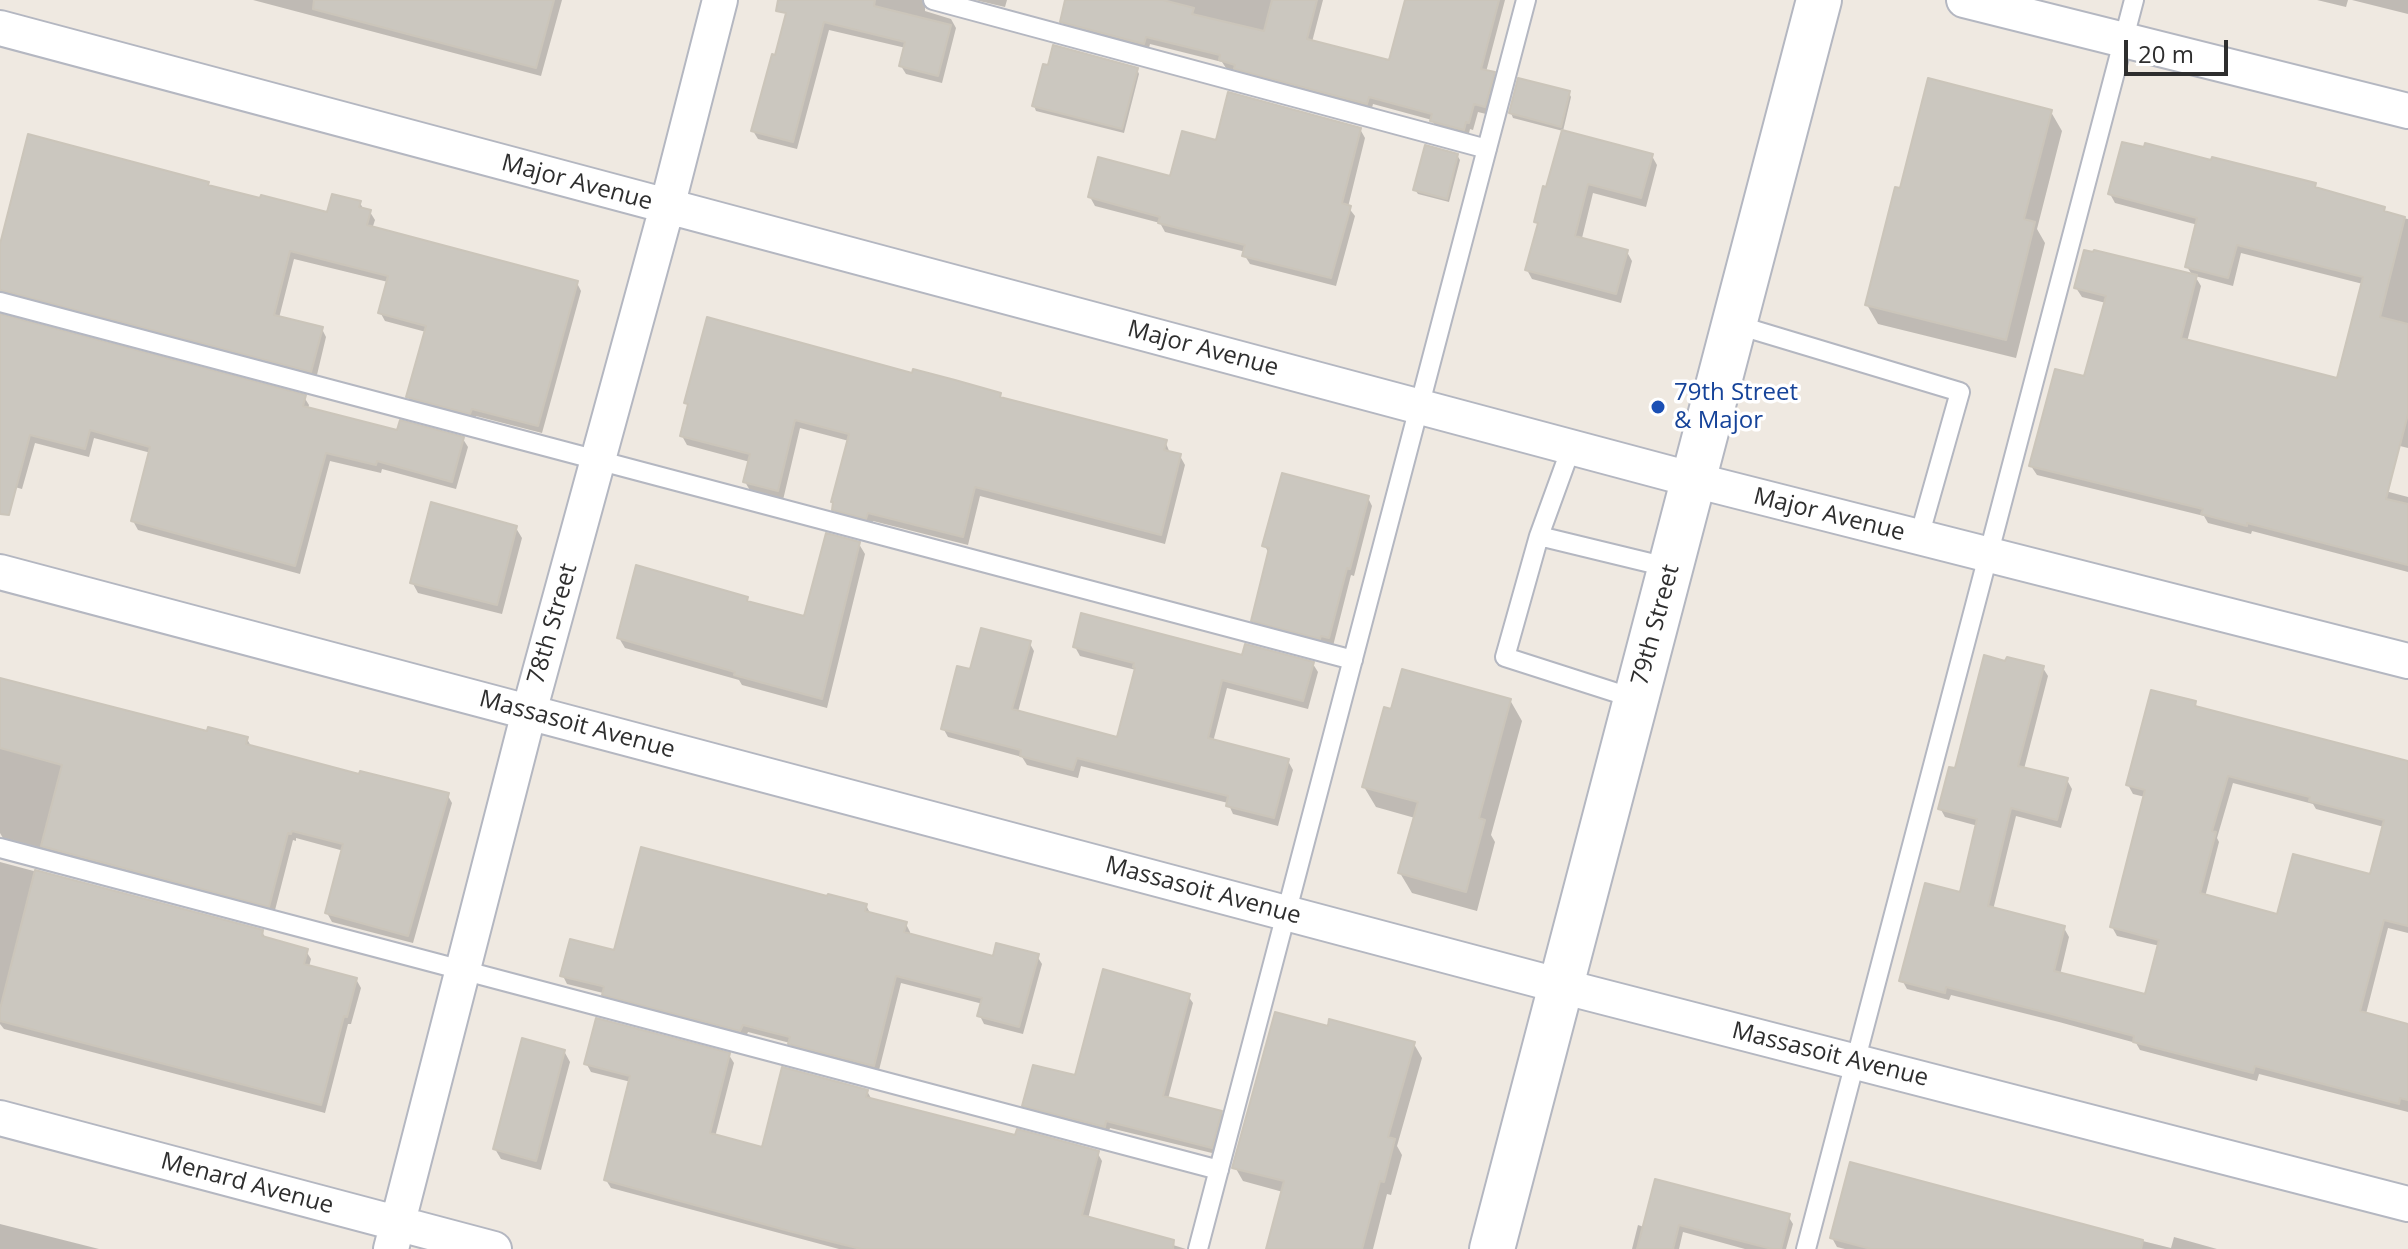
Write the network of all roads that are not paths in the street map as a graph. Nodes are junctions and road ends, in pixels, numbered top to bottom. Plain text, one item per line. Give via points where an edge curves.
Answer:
1 (720, 0) edge
2 (933, 0) edge
3 (1526, 0) edge
4 (1819, 0) edge
5 (1964, 0) edge
6 (2134, 0) edge
7 (0, 28) edge
8 (2124, 40) junction
9 (2408, 111) edge
10 (1487, 149) junction
11 (667, 207) junction
12 (0, 302) edge
13 (1734, 324) junction
14 (1418, 407) junction
15 (1571, 448) junction
16 (599, 460) junction
17 (1694, 480) junction
18 (1539, 536) junction
19 (1919, 537) junction
20 (1989, 555) junction
21 (1671, 568) junction
22 (0, 572) edge
23 (1353, 660) junction
24 (2408, 661) edge
25 (1636, 699) junction
26 (529, 712) junction
27 (0, 848) edge
28 (1286, 913) junction
29 (462, 970) junction
30 (1561, 986) junction
31 (1856, 1062) junction
32 (0, 1118) edge
33 (1219, 1170) junction
34 (2408, 1204) edge
35 (394, 1236) edge
36 (494, 1249) edge
37 (1198, 1249) edge
38 (1492, 1249) edge
39 (1806, 1249) edge

1 - 11 street, 78th Street
2 - 10 lane
3 - 10 lane
4 - 13 main road, 79th Street
5 - 8 street
6 - 8 lane
7 - 11 street, Major Avenue
8 - 9 street
8 - 20 lane
10 - 14 lane
11 - 14 street, Major Avenue
11 - 16 street, 78th Street
12 - 16 lane
13 - 17 main road, 79th Street
13 - 19 lane via 1960,392
14 - 15 street, Major Avenue
14 - 23 lane
15 - 17 street, Major Avenue
15 - 18 lane
16 - 23 lane
16 - 26 street, 78th Street
17 - 19 street, Major Avenue
17 - 21 main road, 79th Street
18 - 21 lane
18 - 25 lane via 1505,657
19 - 20 street, Major Avenue
20 - 24 street, Major Avenue
20 - 31 lane
21 - 25 main road, 79th Street
22 - 26 street, Massasoit Avenue
23 - 28 lane
25 - 30 main road, 79th Street
26 - 28 street, Massasoit Avenue
26 - 29 street, 78th Street
27 - 29 lane
28 - 30 street, Massasoit Avenue
28 - 33 lane
29 - 33 lane
29 - 35 street, 78th Street
30 - 31 street, Massasoit Avenue
30 - 38 main road, 79th Street
31 - 34 street, Massasoit Avenue
31 - 39 lane
32 - 35 street, Menard Avenue
33 - 37 lane
35 - 36 street, Menard Avenue

